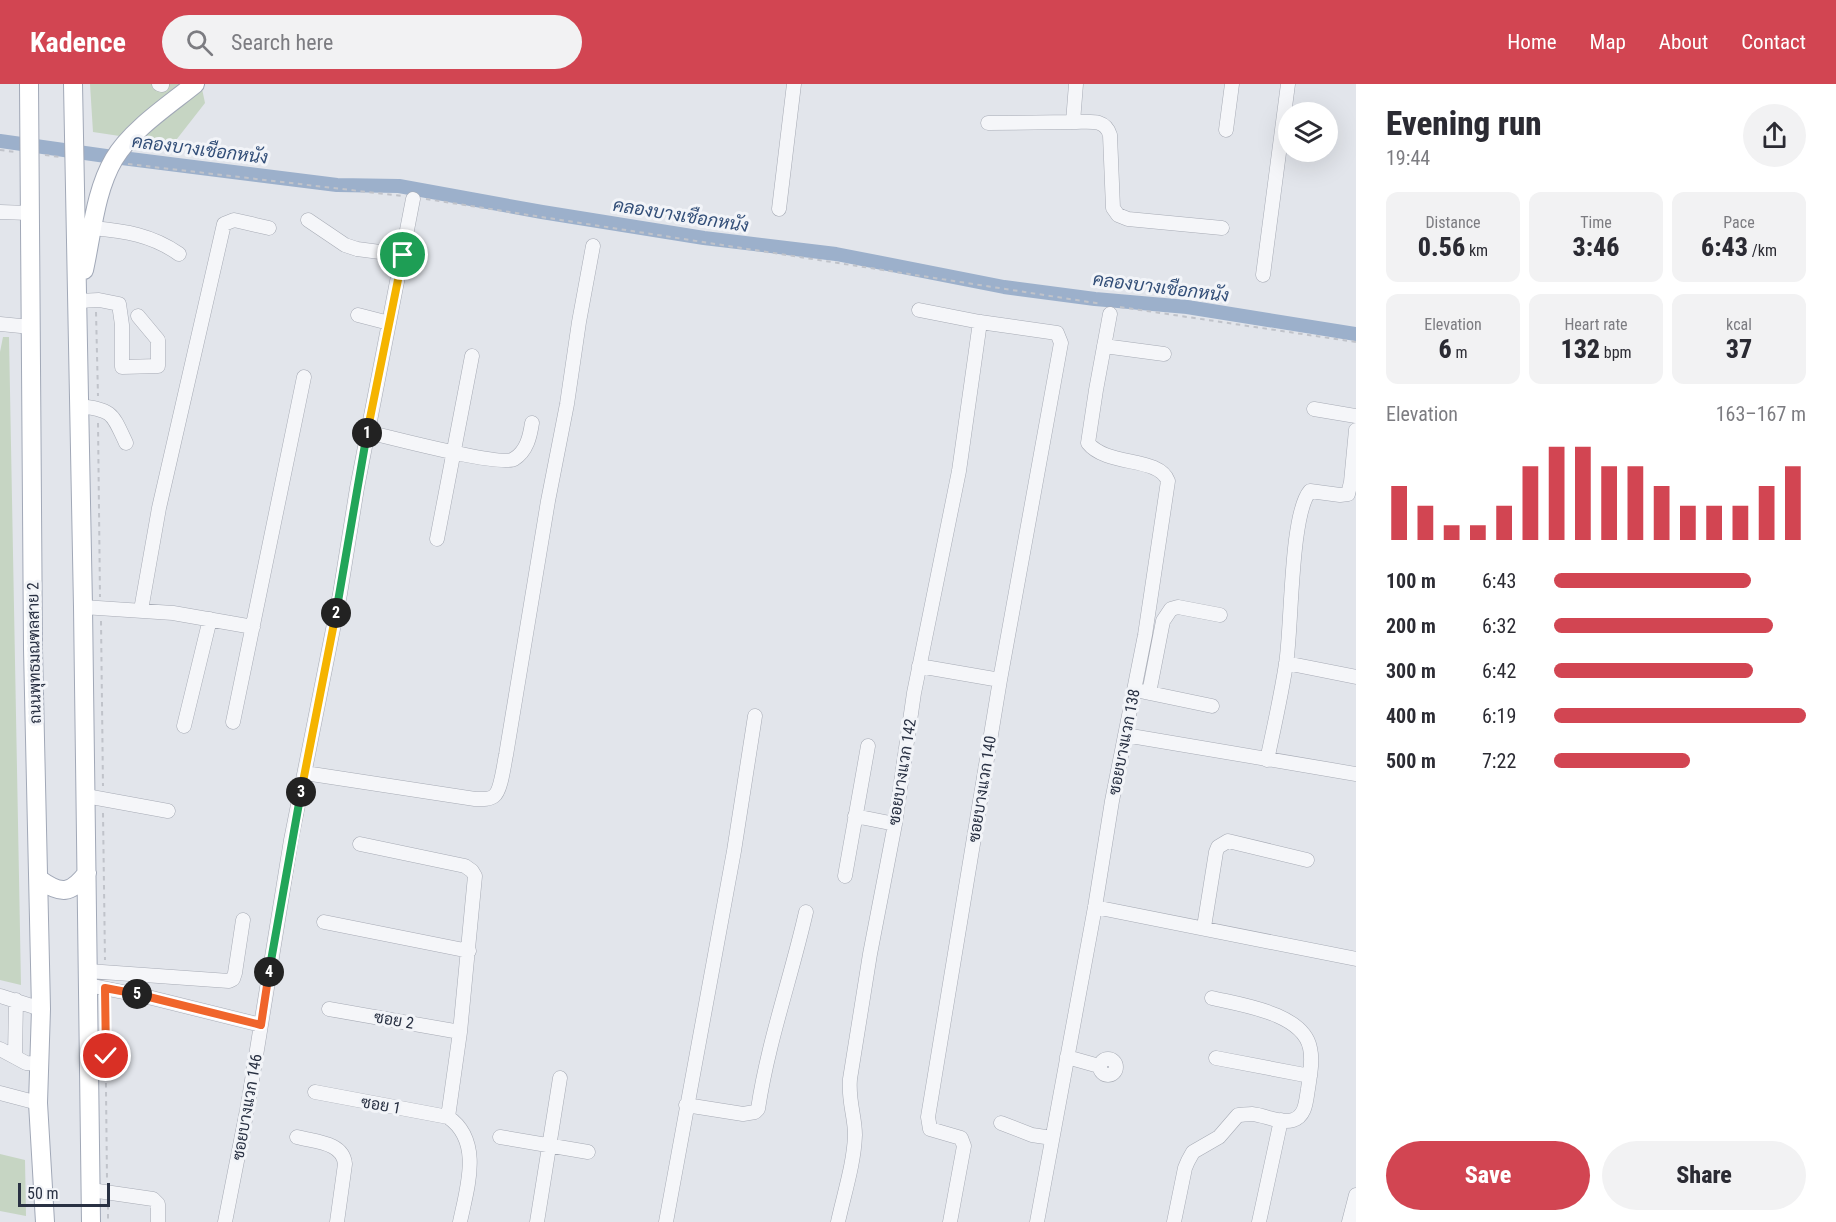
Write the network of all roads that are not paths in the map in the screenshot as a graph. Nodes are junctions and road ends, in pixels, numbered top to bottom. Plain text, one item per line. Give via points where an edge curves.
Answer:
1 (28, 84) edge
2 (74, 84) edge
3 (195, 84) edge
4 (794, 84) edge
5 (1076, 84) edge
6 (1232, 84) edge
7 (1288, 84) edge
8 (1073, 122) junction
9 (988, 123) dead end
10 (1226, 130) dead end
11 (413, 202) road end
12 (779, 208) dead end
13 (0, 212) edge
14 (29, 213) junction
15 (308, 220) dead end
16 (93, 228) junction
17 (269, 228) dead end
18 (1222, 228) dead end
19 (593, 246) dead end
20 (178, 254) dead end
21 (403, 255) junction
22 (1263, 274) dead end
23 (78, 301) junction
24 (1112, 308) road end
25 (919, 310) dead end
26 (358, 315) dead end
27 (138, 316) dead end
28 (980, 322) junction
29 (389, 323) junction
30 (0, 324) edge
31 (31, 327) junction
32 (1104, 346) junction
33 (1164, 354) dead end
34 (472, 356) dead end
35 (304, 377) dead end
36 (79, 406) junction
37 (1314, 409) dead end
38 (532, 423) dead end
39 (1356, 423) edge
40 (367, 432) junction
41 (126, 443) dead end
42 (453, 451) junction
43 (437, 539) dead end
44 (92, 607) junction
45 (141, 610) junction
46 (1220, 615) dead end
47 (210, 619) junction
48 (253, 627) junction
49 (1286, 663) junction
50 (919, 666) junction
51 (1356, 677) edge
52 (1000, 680) junction
53 (1135, 690) junction
54 (1149, 693) junction
55 (1212, 706) dead end
56 (755, 716) dead end
57 (233, 722) dead end
58 (184, 726) dead end
59 (1125, 735) junction
60 (868, 746) dead end
61 (1267, 760) junction
62 (305, 773) junction
63 (1356, 774) edge
64 (94, 798) junction
65 (168, 811) dead end
66 (855, 816) junction
67 (895, 824) junction
68 (360, 844) dead end
69 (1306, 860) dead end
70 (87, 873) junction
71 (845, 876) dead end
72 (39, 879) junction
73 (1095, 907) junction
74 (806, 912) dead end
75 (243, 920) dead end
76 (324, 922) dead end
77 (1204, 927) junction
78 (469, 951) junction
79 (1356, 959) edge
80 (97, 979) junction
81 (0, 996) edge
82 (1212, 998) dead end
83 (16, 1000) junction
84 (41, 1009) junction
85 (329, 1009) dead end
86 (261, 1025) junction
87 (460, 1032) junction
88 (0, 1049) edge
89 (15, 1057) junction
90 (1067, 1057) junction
91 (1216, 1058) dead end
92 (40, 1064) junction
93 (1099, 1066) dead end
94 (1310, 1076) junction
95 (560, 1078) dead end
96 (315, 1092) dead end
97 (0, 1093) edge
98 (38, 1102) junction
99 (686, 1105) junction
100 (448, 1117) junction
101 (1281, 1120) junction
102 (1001, 1122) dead end
103 (297, 1137) dead end
104 (500, 1137) dead end
105 (1052, 1138) junction
106 (549, 1145) junction
107 (588, 1152) dead end
108 (99, 1191) junction
109 (1356, 1195) edge
110 (45, 1222) edge
111 (91, 1222) edge
112 (158, 1222) edge
113 (225, 1222) edge
114 (337, 1222) edge
115 (460, 1222) edge
116 (537, 1222) edge
117 (666, 1222) edge
118 (838, 1222) edge
119 (950, 1222) edge
120 (1037, 1222) edge
121 (1174, 1222) edge
122 (1259, 1222) edge
123 (1349, 1222) edge

1 - 14 main road, ถนนพุทธมณฑลสาย 2
2 - 23 main road via 67,161
3 - 16 main road via 123,146 114,159
4 - 12 street
5 - 8 street
6 - 10 street
7 - 22 street
8 - 9 street
8 - 18 street via 1104,123 1108,128 1113,208 1119,215
11 - 21 street, ซอยบางแวก 146
13 - 14 street
14 - 31 main road, ถนนพุทธมณฑลสาย 2
15 - 21 street via 345,245
16 - 20 street via 138,233
16 - 23 main road
17 - 45 street via 234,220 224,224 159,508
19 - 62 street via 498,790 487,799 475,799
21 - 29 street, ซอยบางแวก 146
23 - 27 street via 119,304 122,367 158,366 158,340
23 - 36 main road
24 - 32 street, ซอยบางแวก 138
25 - 28 street
26 - 29 street
28 - 50 street, ซอยบางแวก 142 via 959,471
28 - 52 street, ซอยบางแวก 140 via 1057,333 1061,343
29 - 40 street, ซอยบางแวก 146
30 - 31 street
31 - 72 main road, ถนนพุทธมณฑลสาย 2
32 - 33 street
32 - 53 street, ซอยบางแวก 138 via 1089,443 1106,456 1154,467 1168,481
34 - 42 street
35 - 48 street
36 - 41 street via 111,414
36 - 44 main road
37 - 39 street
38 - 42 street via 530,440 513,460 499,461
39 - 49 street via 1348,494 1310,490 1305,500 1297,535
40 - 42 street
40 - 62 street, ซอยบางแวก 146
42 - 43 street
44 - 45 street
44 - 64 main road
45 - 47 street
46 - 54 street via 1171,609 1163,621
47 - 48 street
47 - 58 street
48 - 57 street
49 - 51 street
49 - 61 street
50 - 52 street
50 - 67 street, ซอยบางแวก 142
52 - 119 street, ซอยบางแวก 140 via 928,1117 930,1129 961,1138 964,1146
53 - 54 street
53 - 59 street, ซอยบางแวก 138
54 - 55 street
56 - 99 street
59 - 61 street
59 - 73 street, ซอยบางแวก 138
60 - 66 street
61 - 63 street
62 - 86 street, ซอยบางแวก 146
64 - 65 street
64 - 70 main road
66 - 67 street
66 - 71 street
67 - 118 street, ซอยบางแวก 142 via 850,1079 854,1150
68 - 78 street via 465,866 472,871 476,886
69 - 77 street via 1223,843 1216,852
70 - 72 main road via 65,891 50,888
70 - 80 main road
72 - 84 main road, ถนนพุทธมณฑลสาย 2
73 - 77 street
73 - 90 street, ซอยบางแวก 138
74 - 99 street via 764,1067 758,1109 743,1114
75 - 80 street via 235,973 229,981
76 - 78 street
77 - 79 street
78 - 87 street
80 - 86 street
80 - 108 main road
81 - 83 street
82 - 94 street via 1273,1014 1300,1029 1310,1045
83 - 84 street
83 - 89 street
84 - 92 main road, ถนนพุทธมณฑลสาย 2
85 - 87 street, ซอย 2
86 - 113 street, ซอยบางแวก 146
87 - 100 street
88 - 89 street
89 - 92 street
90 - 93 street
90 - 105 street, ซอยบางแวก 138
91 - 94 street
92 - 98 main road, ถนนพุทธมณฑลสาย 2
94 - 101 street via 1300,1117
95 - 106 street
96 - 100 street, ซอย 1
97 - 98 street
98 - 110 main road, ถนนพุทธมณฑลสาย 2
99 - 117 street
100 - 115 street via 461,1131 470,1157
101 - 121 street via 1238,1115 1218,1137 1193,1152 1185,1168
101 - 122 street
102 - 105 street via 1032,1135
103 - 114 street via 339,1148 344,1156
104 - 106 street
105 - 120 street, ซอยบางแวก 138
106 - 107 street
106 - 116 street
108 - 111 main road
108 - 112 street via 153,1199 158,1204
109 - 123 street

